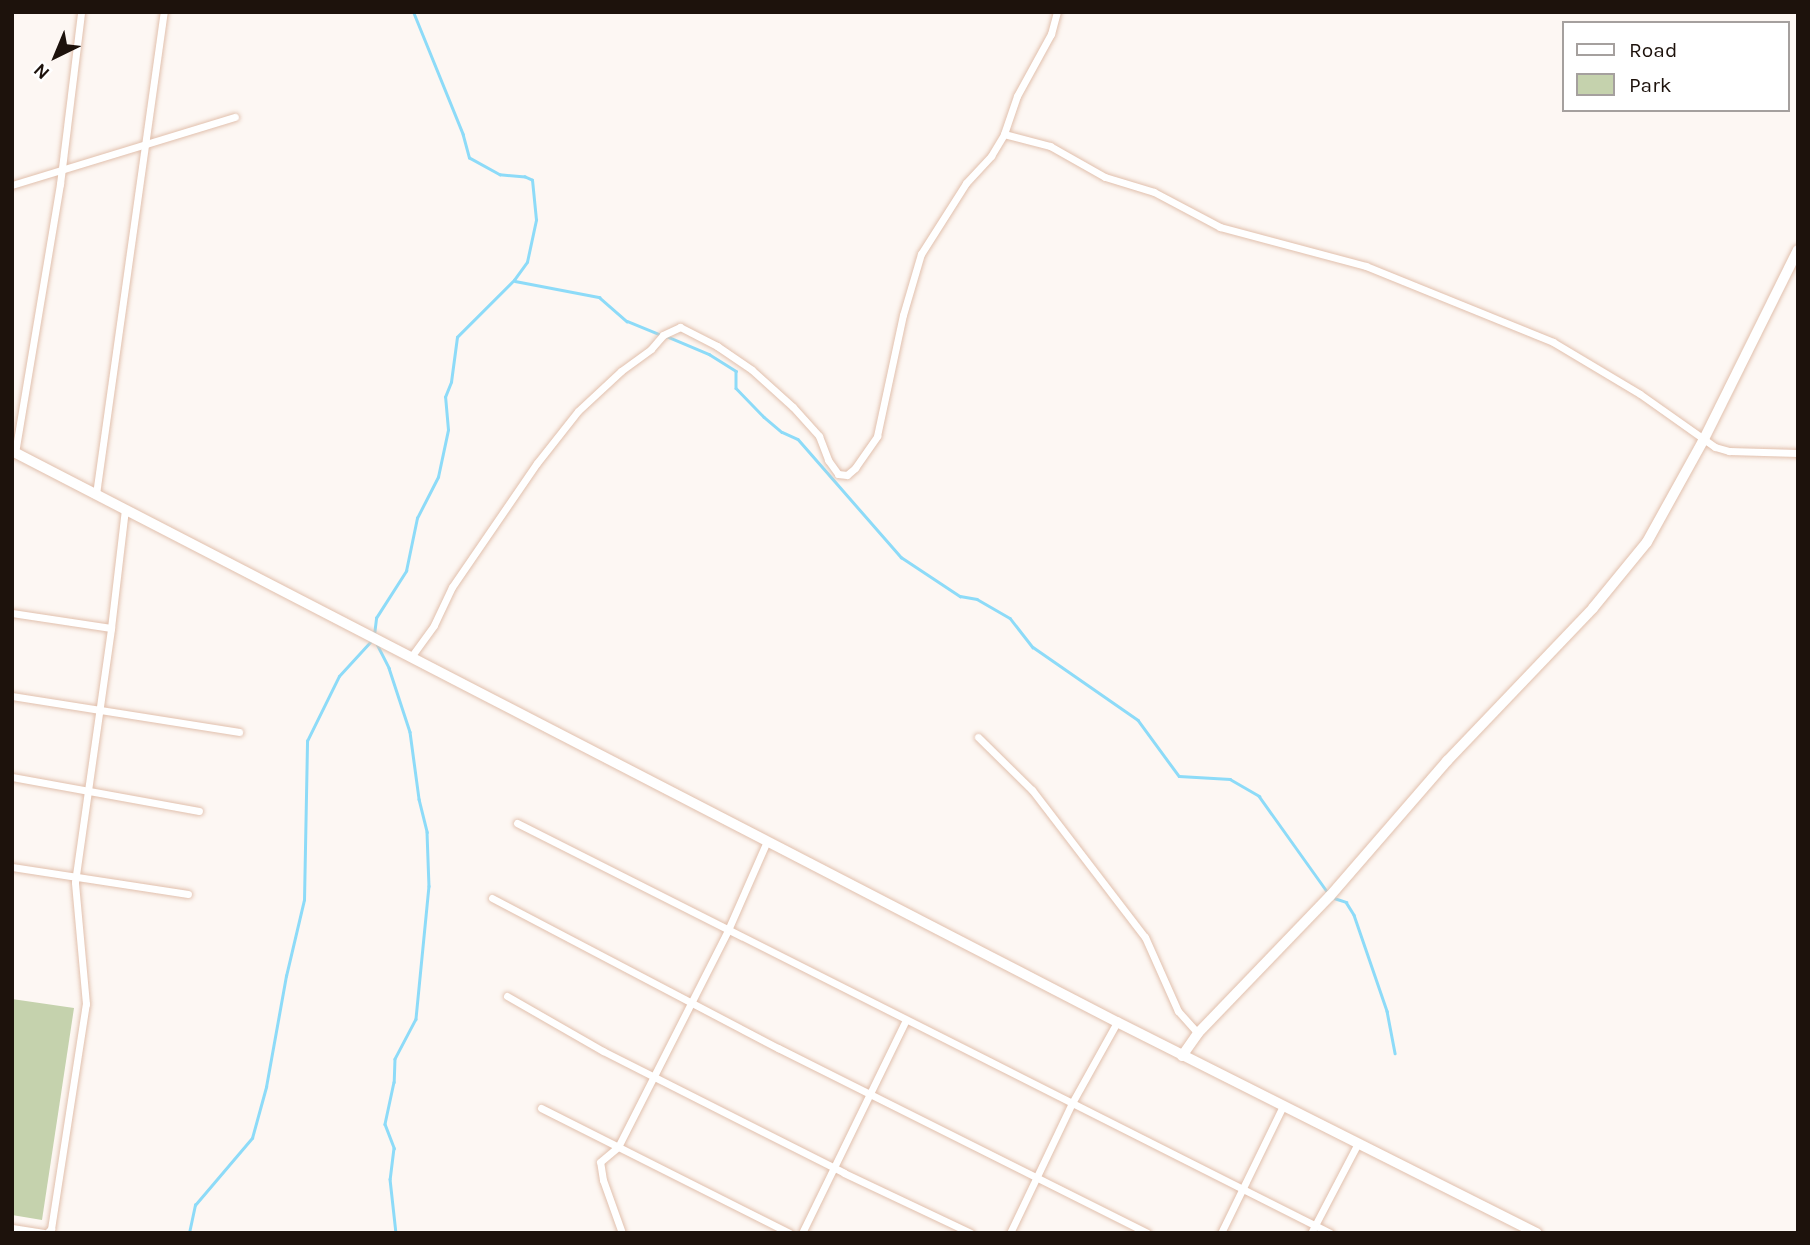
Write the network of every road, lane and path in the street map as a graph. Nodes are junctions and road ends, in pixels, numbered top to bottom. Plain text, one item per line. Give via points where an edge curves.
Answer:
1 (81, 12) edge
2 (164, 12) edge
3 (1057, 12) edge
4 (235, 117) dead end
5 (1004, 134) junction
6 (146, 144) junction
7 (62, 169) junction
8 (12, 184) edge
9 (1798, 250) edge
10 (1703, 441) junction
11 (13, 452) edge
12 (1798, 453) edge
13 (96, 494) junction
14 (125, 509) junction
15 (12, 613) edge
16 (111, 628) junction
17 (411, 657) junction
18 (12, 696) edge
19 (100, 708) junction
20 (239, 732) dead end
21 (978, 737) dead end
22 (12, 778) edge
23 (88, 789) junction
24 (199, 811) dead end
25 (516, 823) dead end
26 (767, 841) junction
27 (12, 867) edge
28 (76, 876) junction
29 (188, 894) dead end
30 (492, 898) dead end
31 (728, 930) junction
32 (507, 996) dead end
33 (691, 1002) junction
34 (906, 1020) junction
35 (1117, 1022) junction
36 (1198, 1034) junction
37 (1182, 1056) junction
38 (654, 1077) junction
39 (870, 1094) junction
40 (1072, 1103) junction
41 (1283, 1106) junction
42 (541, 1108) dead end
43 (1358, 1143) junction
44 (618, 1147) junction
45 (834, 1168) junction
46 (1036, 1178) junction
47 (1242, 1189) junction
48 (12, 1228) edge
49 (1313, 1229) edge
50 (45, 1233) edge
51 (622, 1233) edge
52 (790, 1233) edge
53 (802, 1233) edge
54 (971, 1233) edge
55 (1010, 1233) edge
56 (1147, 1233) edge
57 (1221, 1233) edge
58 (1330, 1233) edge
59 (1537, 1233) edge

1 - 7 street
2 - 6 street
3 - 5 street
4 - 6 street
5 - 10 street via 1050,146 1105,177 1154,192 1220,227 1366,266 1553,342 1640,394
5 - 17 street via 921,254 877,436 855,468 847,475 838,474 819,436 793,407 743,364 680,327 663,335 578,411 452,587 435,625
6 - 7 street
6 - 13 street
7 - 8 street
7 - 11 street
9 - 10 main road
10 - 12 street via 1729,451
10 - 36 main road via 1658,525 1623,573 1447,761 1330,896
11 - 13 main road
13 - 14 main road
14 - 16 street
14 - 17 main road
15 - 16 street
16 - 19 street
17 - 26 main road
18 - 19 street
19 - 20 street
19 - 23 street
21 - 36 street via 1032,790 1145,937 1178,1011
22 - 23 street
23 - 24 street
23 - 28 street
25 - 31 street
26 - 31 street
26 - 35 main road
27 - 28 street
28 - 29 street
28 - 50 street via 86,1004 51,1229
30 - 33 street
31 - 33 street
31 - 34 street
32 - 38 street
33 - 38 street
33 - 39 street
34 - 39 street
34 - 40 street
35 - 37 main road
35 - 40 street
36 - 37 main road
37 - 41 main road
38 - 44 street
38 - 45 street
39 - 45 street
39 - 46 street
40 - 46 street
40 - 47 street
41 - 43 main road
41 - 47 street
42 - 44 street
43 - 49 street
43 - 59 main road
44 - 51 street via 600,1162
44 - 52 street
45 - 53 street
45 - 54 street
46 - 55 street
46 - 56 street
47 - 49 street
47 - 57 street
48 - 50 street
49 - 58 street

